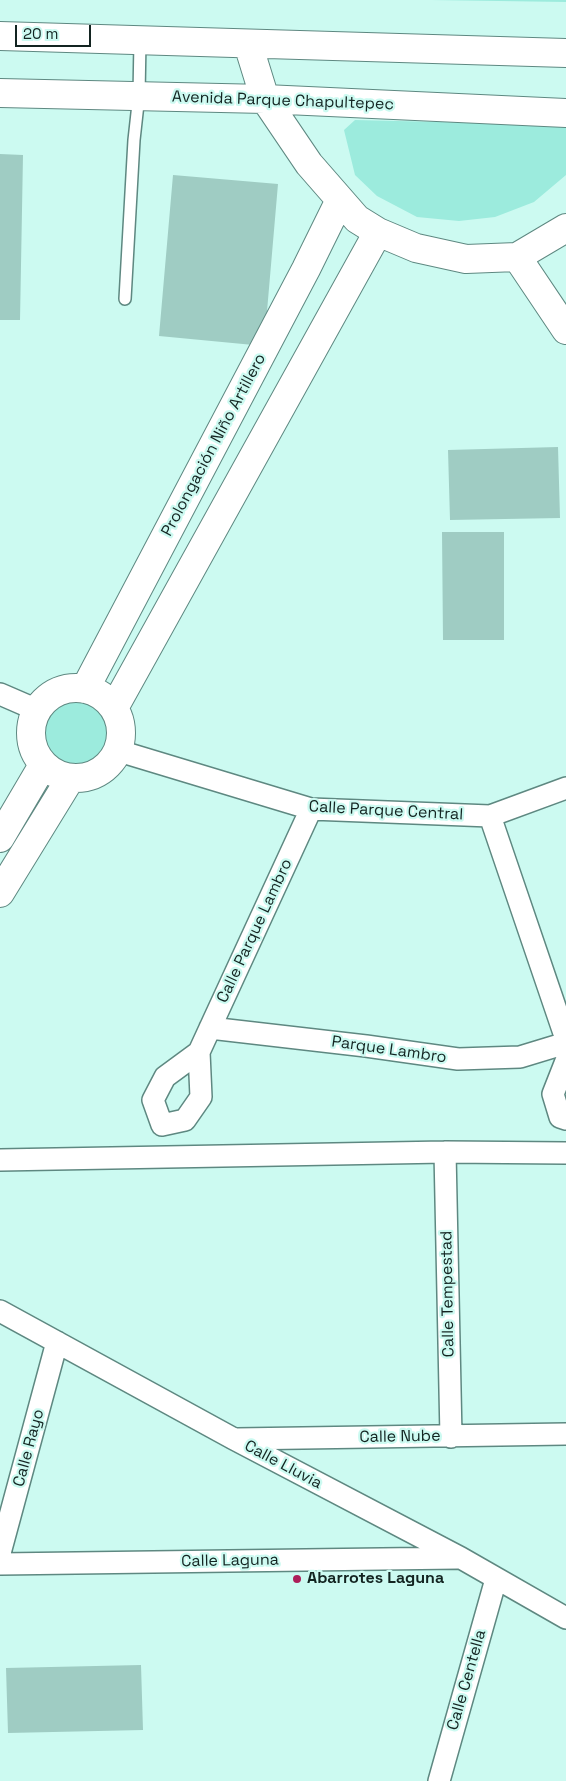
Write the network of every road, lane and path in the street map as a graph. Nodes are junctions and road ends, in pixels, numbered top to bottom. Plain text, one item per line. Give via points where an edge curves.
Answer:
1 (0, 36) edge
2 (140, 41) junction
3 (248, 44) junction
4 (566, 54) edge
5 (0, 92) edge
6 (139, 95) junction
7 (265, 99) junction
8 (566, 113) edge
9 (340, 200) junction
10 (566, 228) edge
11 (378, 232) junction
12 (517, 257) junction
13 (126, 299) dead end
14 (566, 330) edge
15 (85, 689) junction
16 (0, 694) edge
17 (114, 708) junction
18 (37, 710) junction
19 (119, 751) junction
20 (43, 765) junction
21 (70, 779) junction
22 (566, 788) edge
23 (311, 809) junction
24 (490, 816) junction
25 (0, 838) edge
26 (0, 893) edge
27 (210, 1028) junction
28 (566, 1039) edge
29 (566, 1043) edge
30 (199, 1052) dead end
31 (566, 1061) edge
32 (566, 1119) edge
33 (445, 1152) junction
34 (566, 1153) edge
35 (0, 1160) edge
36 (0, 1311) edge
37 (58, 1342) junction
38 (566, 1434) edge
39 (451, 1437) junction
40 (234, 1439) junction
41 (0, 1553) edge
42 (461, 1558) junction
43 (0, 1564) edge
44 (496, 1579) junction
45 (566, 1618) edge
46 (439, 1781) edge

1 - 2 main road
2 - 3 main road
2 - 6 lane
3 - 4 main road
3 - 7 main road
5 - 6 main road, Avenida Parque Chapultepec
6 - 7 main road, Avenida Parque Chapultepec
6 - 13 lane
7 - 8 main road, Avenida Parque Chapultepec
7 - 9 main road via 309,164
9 - 11 main road via 357,219
9 - 15 main road, Prolongación Niño Artillero
10 - 12 main road
11 - 12 main road via 416,248 466,259
11 - 17 main road
12 - 14 main road
15 - 17 main road via 96,692
15 - 18 main road via 76,687 58,691
16 - 18 street
17 - 19 main road via 122,736
18 - 20 main road via 31,723 31,738 34,752
19 - 21 main road via 99,773
19 - 23 street, Calle Parque Central
20 - 21 main road
20 - 25 main road
21 - 26 main road
22 - 24 street, Calle Parque Central
23 - 24 street, Calle Parque Central
23 - 27 street, Calle Parque Lambro
24 - 28 street
27 - 29 street, Parque Lambro via 458,1060 520,1057
27 - 30 street, Calle Parque Lambro
31 - 32 street via 553,1094 560,1117
33 - 34 street
33 - 35 street
33 - 39 street, Calle Tempestad
36 - 37 street, Calle Lluvia
37 - 40 street, Calle Lluvia
37 - 41 street, Calle Rayo
38 - 39 street, Calle Nube
39 - 40 street, Calle Nube
40 - 42 street, Calle Lluvia
42 - 43 street, Calle Laguna
42 - 44 street, Calle Lluvia
44 - 45 street, Calle Lluvia
44 - 46 street, Calle Centella

